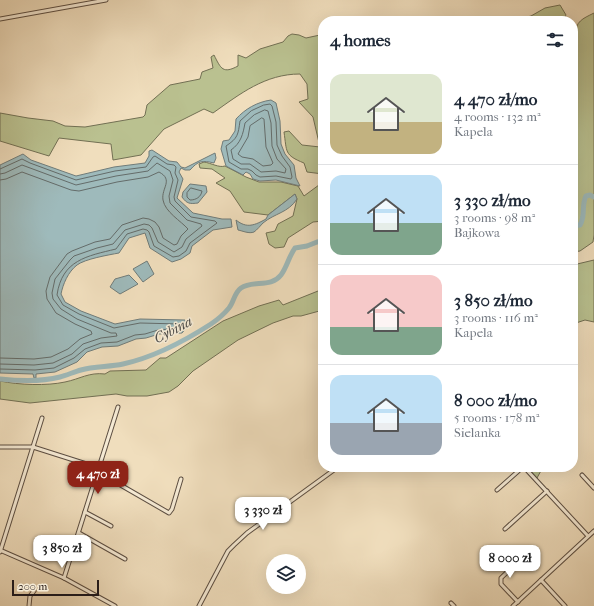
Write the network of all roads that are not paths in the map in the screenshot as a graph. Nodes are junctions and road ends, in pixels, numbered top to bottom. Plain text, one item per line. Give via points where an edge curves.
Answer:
1 (106, 0) edge
2 (0, 19) edge
3 (118, 407) dead end
4 (42, 418) dead end
5 (0, 447) edge
6 (33, 447) junction
7 (98, 470) junction
8 (331, 472) edge
9 (517, 472) edge
10 (528, 472) edge
11 (582, 475) dead end
12 (181, 479) dead end
13 (594, 488) edge
14 (497, 490) dead end
15 (547, 490) junction
16 (85, 512) junction
17 (111, 526) dead end
18 (505, 529) dead end
19 (594, 531) edge
20 (79, 532) junction
21 (588, 536) junction
22 (0, 551) edge
23 (523, 557) dead end
24 (125, 559) dead end
25 (64, 578) junction
26 (541, 580) junction
27 (34, 591) dead end
28 (518, 602) junction
29 (29, 606) edge
30 (115, 606) edge
31 (198, 606) edge
32 (514, 606) edge
33 (565, 606) edge

1 - 2 street
3 - 7 street
4 - 6 street
5 - 6 street
6 - 7 street
6 - 22 street
7 - 12 street via 170,513
7 - 16 street
8 - 31 street via 234,544
9 - 14 street
10 - 15 street
11 - 13 street
15 - 18 street
15 - 21 street
16 - 17 street
16 - 20 street
19 - 21 street
20 - 24 street
20 - 25 street
21 - 26 street
22 - 25 street
23 - 28 street via 501,578 501,584
25 - 30 street
26 - 28 street
26 - 33 street
27 - 29 street via 30,596
28 - 32 street

